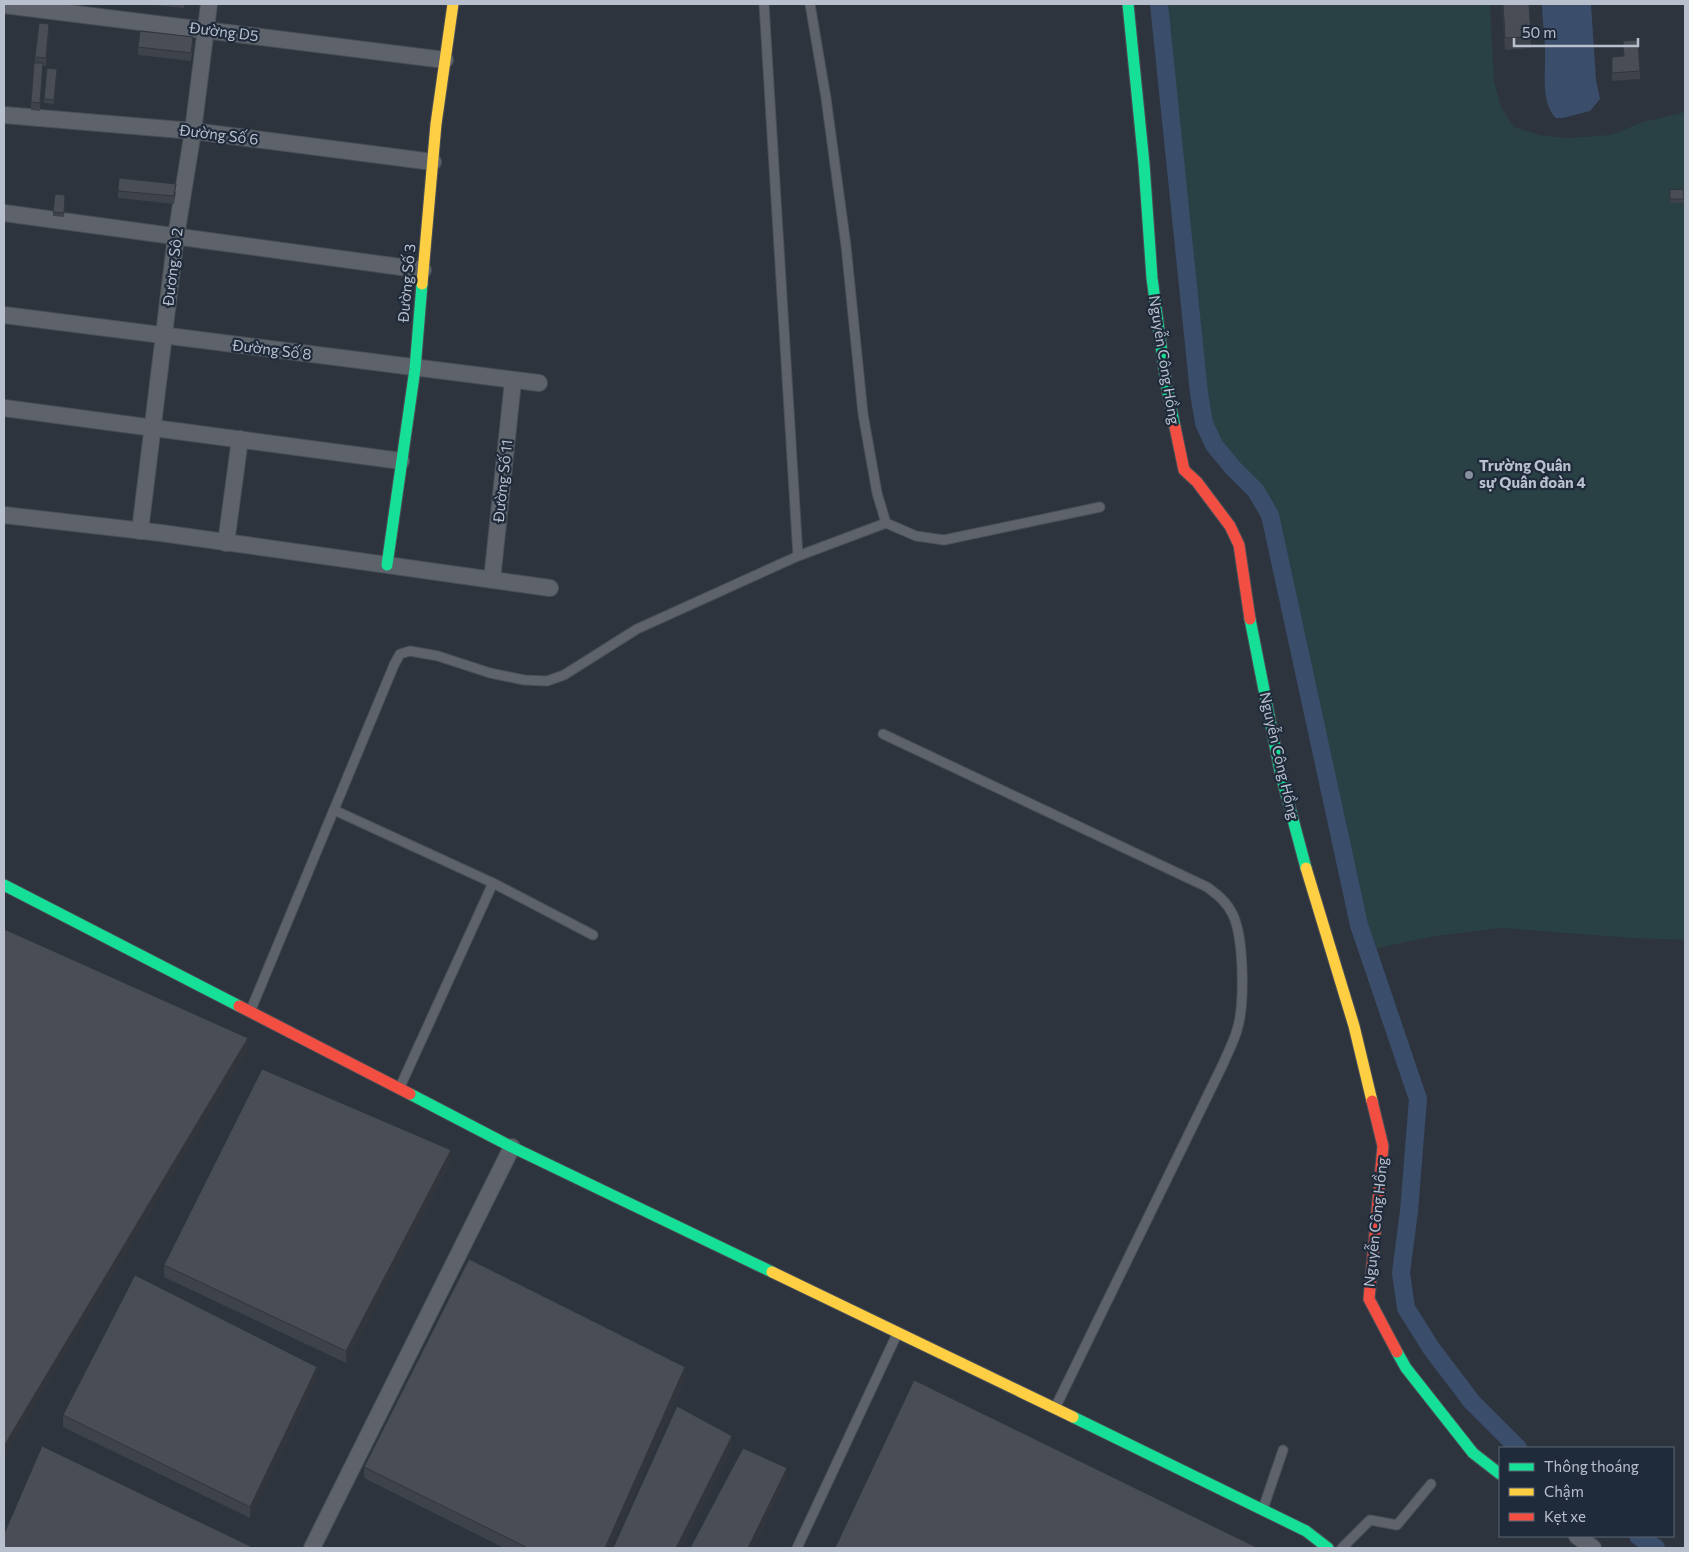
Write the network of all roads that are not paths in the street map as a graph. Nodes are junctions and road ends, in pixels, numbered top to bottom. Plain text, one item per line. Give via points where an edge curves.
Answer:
1 (209, 4) edge
2 (453, 4) edge
3 (764, 4) edge
4 (810, 4) edge
5 (1128, 4) edge
6 (4, 5) edge
7 (206, 30) junction
8 (445, 60) junction
9 (4, 115) edge
10 (192, 131) junction
11 (433, 162) junction
12 (4, 213) edge
13 (176, 236) junction
14 (423, 270) junction
15 (4, 315) edge
16 (164, 336) junction
17 (415, 368) junction
18 (513, 381) junction
19 (540, 383) dead end
20 (4, 408) edge
21 (153, 428) junction
22 (240, 440) junction
23 (402, 461) junction
24 (1100, 506) dead end
25 (4, 515) edge
26 (886, 523) junction
27 (140, 531) junction
28 (226, 542) junction
29 (798, 556) junction
30 (386, 565) junction
31 (492, 580) junction
32 (550, 588) dead end
33 (883, 734) dead end
34 (334, 810) junction
35 (493, 883) junction
36 (4, 885) edge
37 (593, 935) dead end
38 (250, 1012) junction
39 (399, 1089) junction
40 (512, 1147) junction
41 (898, 1332) junction
42 (1055, 1408) junction
43 (1282, 1450) dead end
44 (1499, 1473) edge
45 (1432, 1484) dead end
46 (1263, 1509) junction
47 (1579, 1537) edge
48 (312, 1548) edge
49 (797, 1548) edge
50 (1328, 1548) edge
51 (1342, 1548) edge
52 (1593, 1548) edge

1 - 7 street, Đương Sô 2
2 - 8 street, Đường Số 3
3 - 29 lane
4 - 26 lane via 838,187 863,414
5 - 44 street, Nguyễn Công Hồng via 1152,278 1166,383 1181,457 1184,470 1230,526 1238,545 1280,771 1354,1026 1383,1146 1369,1298 1406,1368 1473,1453
6 - 7 street, Đường D5
7 - 8 street, Đường D5
7 - 10 street, Đương Sô 2
8 - 11 street, Đường Số 3
9 - 10 street, Đường Số 6
10 - 11 street, Đường Số 6
10 - 13 street, Đương Sô 2
11 - 14 street, Đường Số 3
12 - 13 street
13 - 14 street
13 - 16 street, Đương Sô 2
14 - 17 street, Đường Số 3
15 - 16 street, Đường Số 8
16 - 17 street, Đường Số 8
16 - 21 street, Đương Sô 2
17 - 18 street, Đường Số 8
17 - 23 street, Đường Số 3
18 - 19 street, Đường Số 8
18 - 31 street, Đường Số 11
20 - 21 street
21 - 22 street
21 - 27 street, Đương Sô 2
22 - 23 street
22 - 28 street
23 - 30 street, Đường Số 3
24 - 26 lane via 944,540 916,536
25 - 27 street
26 - 29 lane
27 - 28 street
28 - 30 street
29 - 34 lane via 637,629 564,675 547,681 490,673 438,656 410,651 400,654
30 - 31 street
31 - 32 street
33 - 42 lane via 1207,887 1221,897 1234,918 1241,955 1242,996 1238,1029
34 - 35 lane
34 - 38 lane
35 - 37 lane
35 - 39 lane
36 - 38 street
38 - 39 street
39 - 40 street
40 - 41 street
40 - 48 street
41 - 42 street
41 - 49 lane
42 - 46 street
43 - 46 lane
45 - 51 lane via 1398,1525 1370,1520
46 - 50 street via 1306,1530
47 - 52 street

